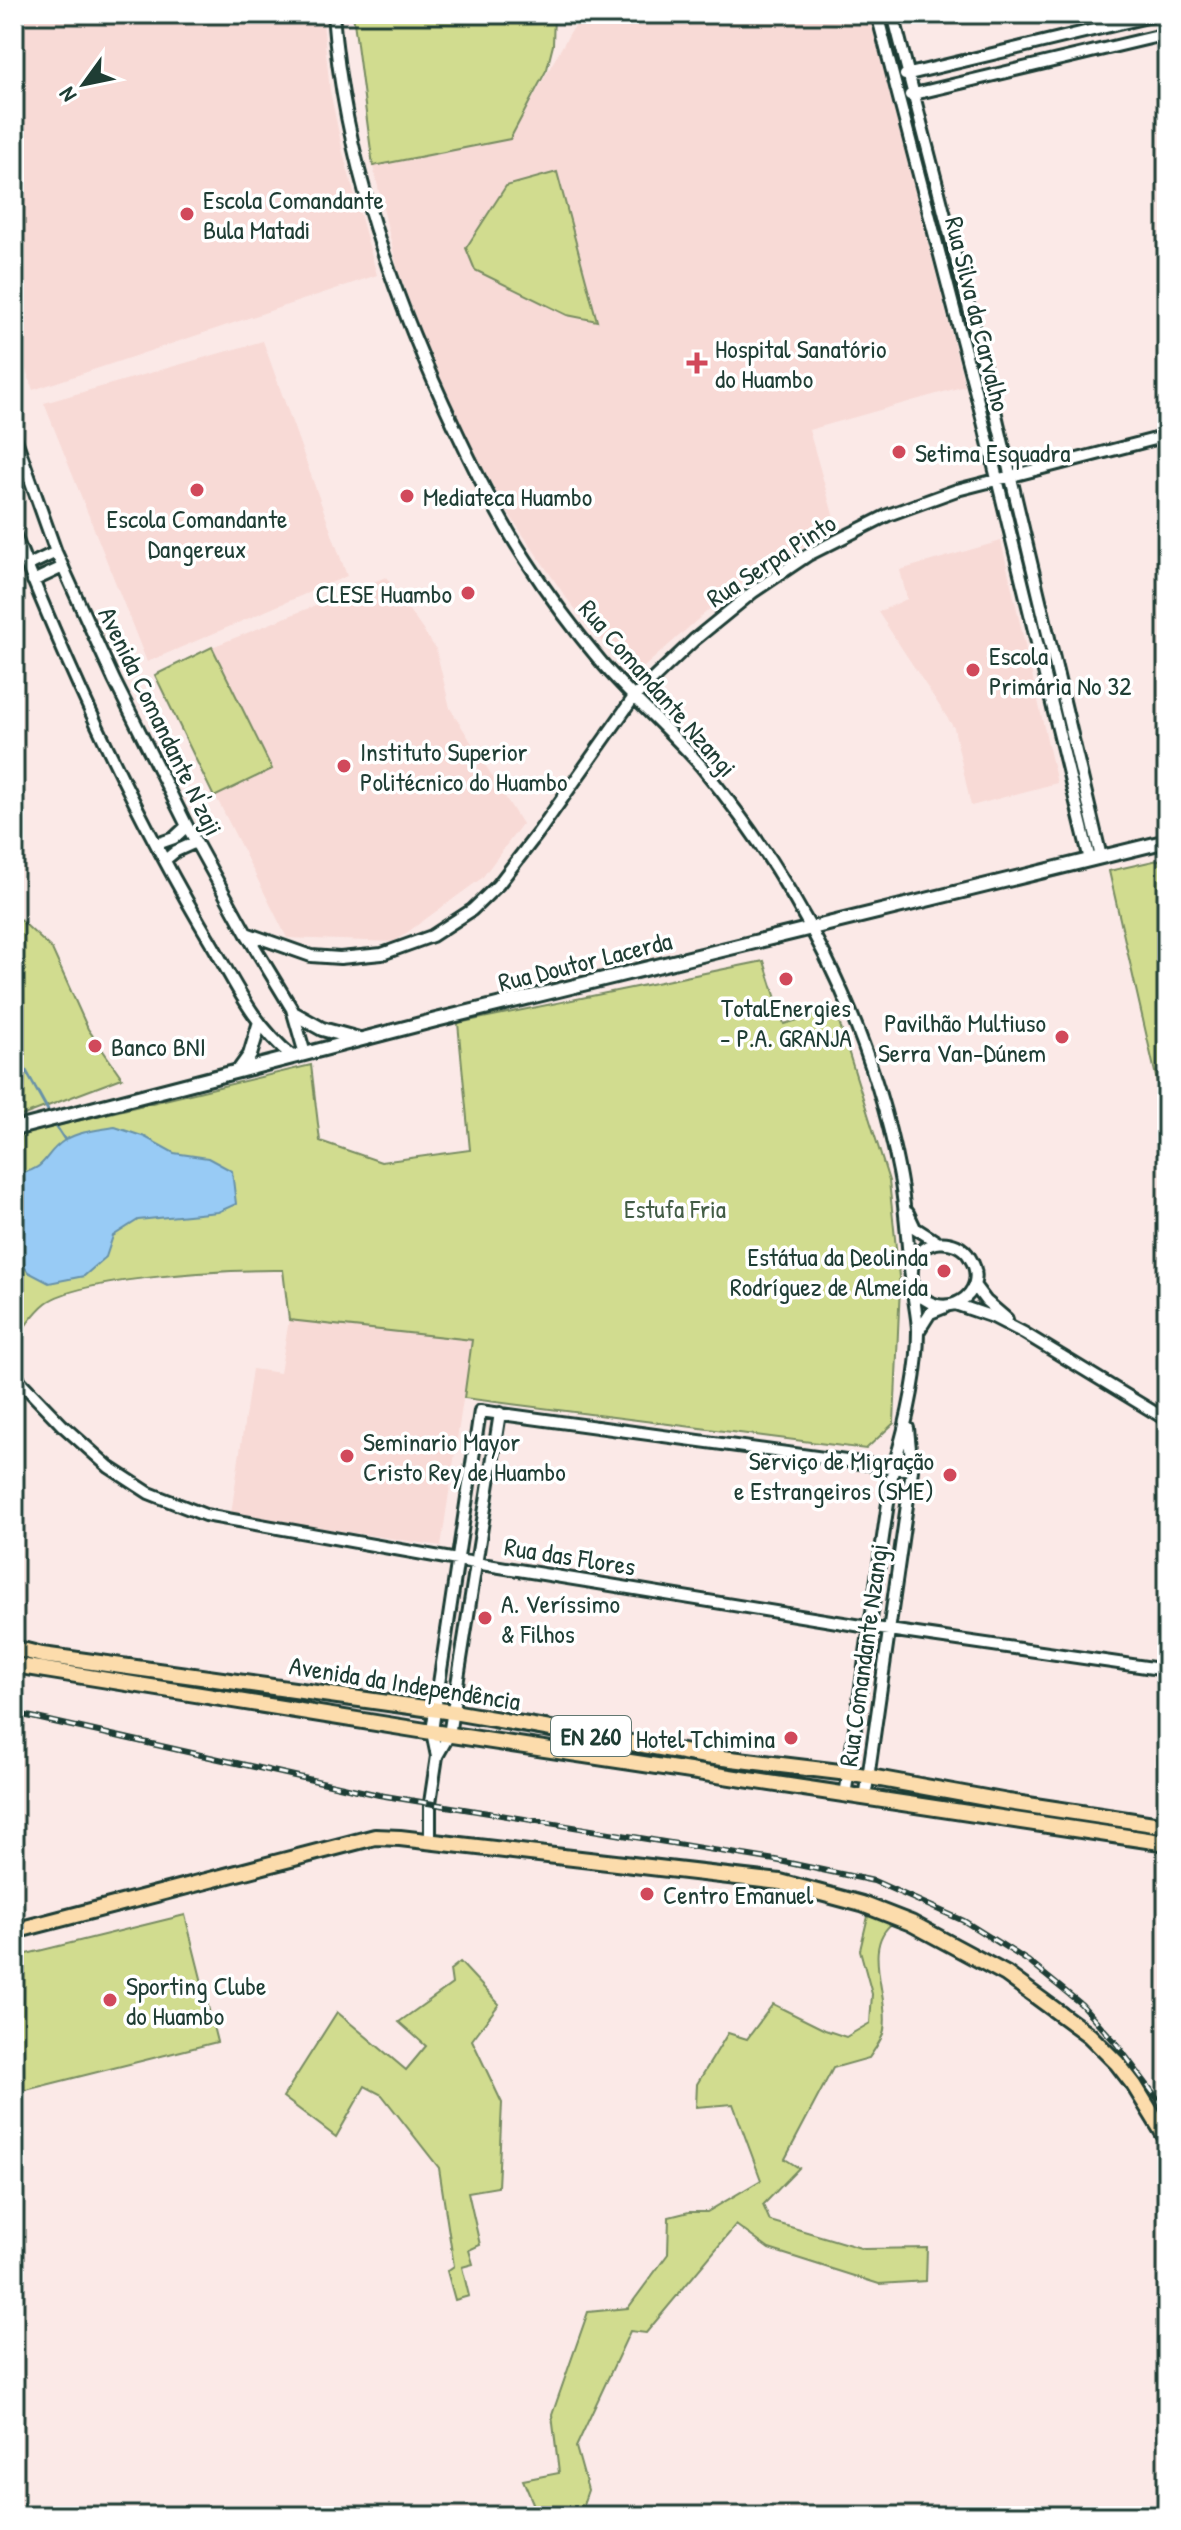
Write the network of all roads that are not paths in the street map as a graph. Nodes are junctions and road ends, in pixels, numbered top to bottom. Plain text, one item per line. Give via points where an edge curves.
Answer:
1 (333, 14) edge
2 (877, 14) edge
3 (893, 14) edge
4 (1160, 14) edge
5 (1167, 34) edge
6 (910, 74) junction
7 (895, 78) junction
8 (915, 94) junction
9 (901, 98) junction
10 (967, 301) junction
11 (953, 305) junction
12 (993, 402) junction
13 (979, 405) junction
14 (14, 434) edge
15 (1167, 436) edge
16 (1011, 477) junction
17 (997, 480) junction
18 (14, 533) edge
19 (56, 552) junction
20 (27, 566) junction
21 (63, 567) junction
22 (1034, 568) junction
23 (1021, 572) junction
24 (33, 581) junction
25 (1057, 664) junction
26 (1044, 667) junction
27 (634, 697) junction
28 (1080, 758) junction
29 (1067, 761) junction
30 (187, 826) junction
31 (1167, 841) edge
32 (196, 842) junction
33 (157, 844) junction
34 (1096, 858) junction
35 (165, 860) junction
36 (811, 929) junction
37 (246, 933) junction
38 (295, 1014) junction
39 (259, 1025) junction
40 (362, 1040) junction
41 (299, 1055) junction
42 (240, 1069) junction
43 (14, 1129) edge
44 (904, 1204) junction
45 (937, 1242) junction
46 (912, 1283) junction
47 (974, 1285) junction
48 (950, 1306) junction
49 (918, 1332) junction
50 (1024, 1333) junction
51 (14, 1375) edge
52 (500, 1413) junction
53 (1167, 1420) edge
54 (907, 1421) junction
55 (893, 1469) junction
56 (912, 1470) junction
57 (457, 1560) junction
58 (476, 1563) junction
59 (868, 1627) junction
60 (888, 1629) junction
61 (14, 1648) edge
62 (14, 1665) edge
63 (1167, 1670) edge
64 (435, 1710) junction
65 (453, 1712) junction
66 (432, 1732) junction
67 (449, 1735) junction
68 (580, 1735) junction
69 (576, 1754) junction
70 (437, 1756) junction
71 (706, 1756) junction
72 (848, 1773) junction
73 (703, 1774) junction
74 (868, 1776) junction
75 (845, 1796) junction
76 (865, 1799) junction
77 (1008, 1802) junction
78 (1004, 1818) junction
79 (1167, 1826) edge
80 (430, 1841) junction
81 (1167, 1843) edge
82 (14, 1931) edge
83 (1167, 2139) edge

1 - 27 street, Rua Comandante Nzangi via 362,181 394,286 430,376 525,559 602,663
2 - 7 street, Rua Silva da Carvalho
3 - 6 street, Rua Silva da Carvalho
4 - 6 street
5 - 8 street
6 - 7 street
6 - 8 street, Rua Silva da Carvalho
7 - 9 street, Rua Silva da Carvalho
8 - 9 street
8 - 10 street, Rua Silva da Carvalho
9 - 11 street, Rua Silva da Carvalho
10 - 11 street
10 - 12 street, Rua Silva da Carvalho
11 - 13 street, Rua Silva da Carvalho
12 - 13 street
12 - 16 street, Rua Silva da Carvalho
13 - 17 street, Rua Silva da Carvalho
14 - 19 street, Avenida Comandante N'zaji
15 - 16 street, Rua Serpa Pinto
16 - 17 street, Rua Serpa Pinto
16 - 22 street, Rua Silva da Carvalho
17 - 23 street, Rua Silva da Carvalho
17 - 27 street, Rua Serpa Pinto via 888,515 808,555 734,605
18 - 20 street
19 - 20 street
19 - 21 street, Avenida Comandante N'zaji
20 - 24 street
21 - 24 street
21 - 30 street, Avenida Comandante N'zaji
22 - 23 street
22 - 25 street, Rua Silva da Carvalho
23 - 26 street, Rua Silva da Carvalho
24 - 33 street
25 - 26 street
25 - 28 street, Rua Silva da Carvalho
26 - 29 street, Rua Silva da Carvalho
27 - 36 street, Rua Comandante Nzangi via 725,798
27 - 37 street, Rua Serpa Pinto via 498,885 432,936 382,954 340,958 311,956
28 - 29 street
28 - 34 street, Rua Silva da Carvalho
29 - 34 street, Rua Silva da Carvalho
30 - 32 street, Avenida Comandante N'zaji
30 - 33 street
31 - 34 main road, Rua Doutor Lacerda
32 - 35 street
32 - 37 street, Avenida Comandante N'zaji
33 - 35 street
34 - 36 main road, Rua Doutor Lacerda
35 - 39 street
36 - 40 main road, Rua Doutor Lacerda
36 - 44 street, Rua Comandante Nzangi via 863,1042
37 - 38 street, Avenida Comandante N'zaji
38 - 40 main road via 322,1029
38 - 41 street, Avenida Comandante N'zaji
39 - 41 street
39 - 42 main road
40 - 41 main road, Rua Doutor Lacerda
41 - 42 main road, Rua Doutor Lacerda
42 - 43 main road, Rua Doutor Lacerda
44 - 45 street, Rua Comandante Nzangi via 915,1228
44 - 46 street, Rua Comandante Nzangi
45 - 46 street via 915,1257
45 - 47 street via 952,1243 969,1255
46 - 48 street via 927,1302
46 - 49 street, Rua Comandante Nzangi
47 - 48 street via 963,1300
47 - 50 street
48 - 49 street via 930,1313
48 - 50 street via 993,1317
49 - 54 street, Rua Comandante Nzangi
50 - 53 street
51 - 57 street, Rua das Flores via 109,1467 149,1493 205,1515
52 - 55 street
52 - 57 street via 480,1411
52 - 58 street
54 - 55 street, Rua Comandante Nzangi
54 - 56 street, Rua Comandante Nzangi
55 - 56 street
55 - 59 street, Rua Comandante Nzangi
56 - 60 street, Rua Comandante Nzangi
57 - 58 street, Rua das Flores
57 - 64 street
58 - 59 street, Rua das Flores
58 - 65 street
59 - 60 street, Rua das Flores
59 - 72 street, Rua Comandante Nzangi
60 - 63 street, Rua das Flores
60 - 74 street, Rua Comandante Nzangi
61 - 64 main road, Avenida da Independência / EN 260
62 - 66 main road, Avenida da Independência / EN 260
64 - 65 main road, Avenida da Independência / EN 260
64 - 66 street
65 - 67 street
65 - 68 main road, Avenida da Independência / EN 260
66 - 67 main road, Avenida da Independência / EN 260
66 - 70 street
67 - 69 main road, Avenida da Independência / EN 260
67 - 70 street
68 - 69 main road
68 - 71 main road, Avenida da Independência / EN 260
69 - 73 main road, Avenida da Independência / EN 260
70 - 80 street
71 - 72 main road, Avenida da Independência / EN 260
71 - 73 main road
72 - 74 main road, Avenida da Independência / EN 260
72 - 75 street, Rua Comandante Nzangi
73 - 75 main road, Avenida da Independência / EN 260
74 - 76 street, Rua Comandante Nzangi
74 - 77 main road, Avenida da Independência / EN 260
75 - 76 main road, Avenida da Independência / EN 260
76 - 78 main road, Avenida da Independência / EN 260
77 - 78 main road
77 - 79 main road, Avenida da Independência / EN 260
78 - 81 main road, Avenida da Independência / EN 260
80 - 82 main road via 375,1837
80 - 83 main road via 780,1882 911,1923 1006,1974 1089,2035 1134,2085

